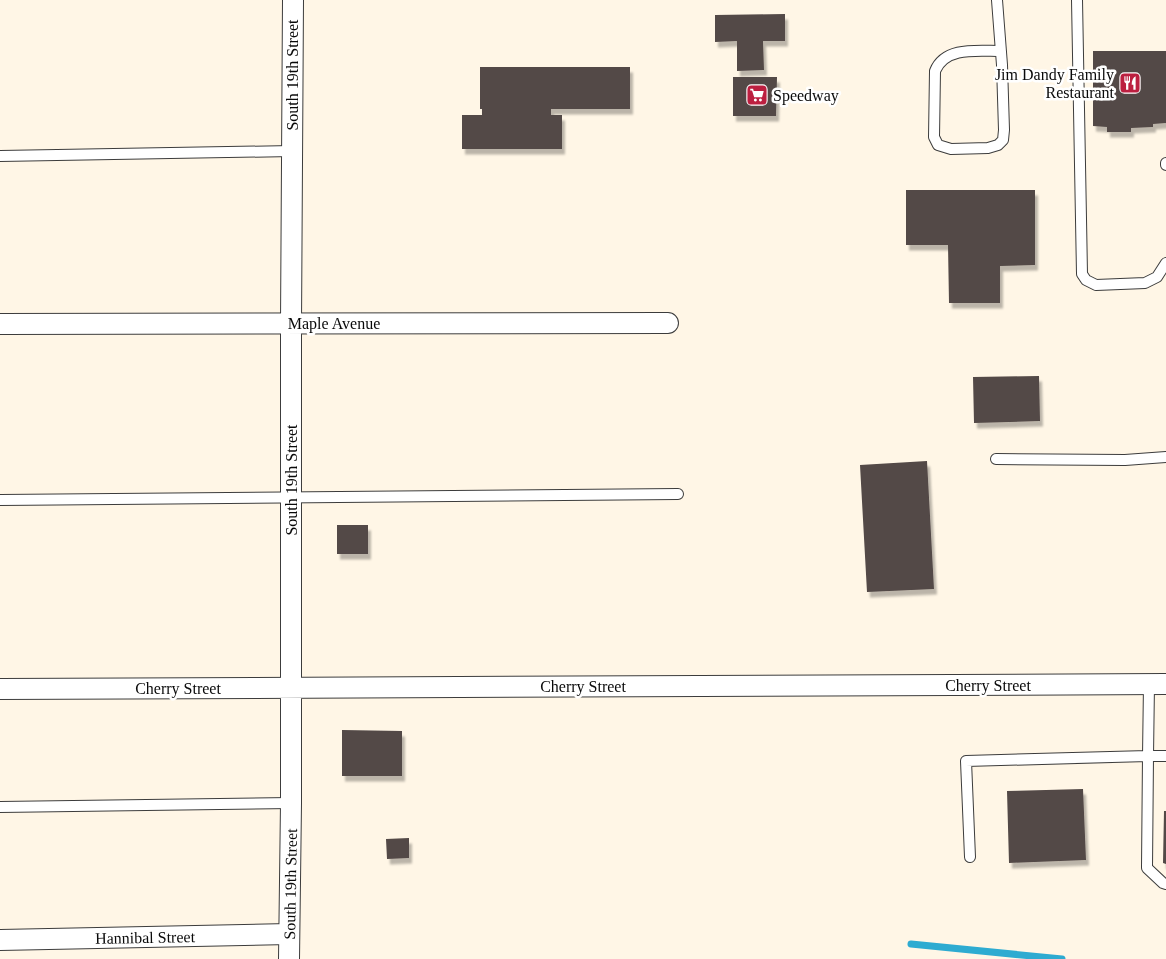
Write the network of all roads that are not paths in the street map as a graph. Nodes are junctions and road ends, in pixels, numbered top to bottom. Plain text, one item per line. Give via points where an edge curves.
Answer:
1 (293, 0) edge
2 (997, 0) edge
3 (1077, 0) edge
4 (1001, 50) junction
5 (292, 151) junction
6 (0, 156) edge
7 (1166, 263) edge
8 (668, 323) dead end
9 (0, 324) edge
10 (291, 324) junction
11 (1166, 457) edge
12 (996, 459) dead end
13 (678, 494) dead end
14 (291, 496) junction
15 (0, 500) edge
16 (1158, 684) edge
17 (291, 688) junction
18 (0, 689) edge
19 (1148, 756) junction
20 (1166, 756) edge
21 (292, 803) junction
22 (0, 807) edge
23 (970, 857) dead end
24 (1166, 884) edge
25 (289, 934) junction
26 (0, 940) edge
27 (289, 959) edge

1 - 5 street, South 19th Street
2 - 4 lane
3 - 7 lane via 1082,274 1096,285 1145,283 1157,277
4 - 4 lane via 1003,140 988,148 951,150 938,145 934,137 935,71 938,62 949,54
5 - 6 lane
5 - 10 street, South 19th Street
8 - 10 street, Maple Avenue
9 - 10 street, Maple Avenue
10 - 14 street, South 19th Street
11 - 12 lane via 1125,460
13 - 14 lane
14 - 15 lane
14 - 17 street, South 19th Street
16 - 17 street, Cherry Street
16 - 19 lane
17 - 18 street, Cherry Street
17 - 21 street, South 19th Street
19 - 20 lane
19 - 23 lane via 966,761
19 - 24 lane via 1147,868
21 - 22 lane
21 - 25 street, South 19th Street
25 - 26 street, Hannibal Street
25 - 27 street, South 19th Street

